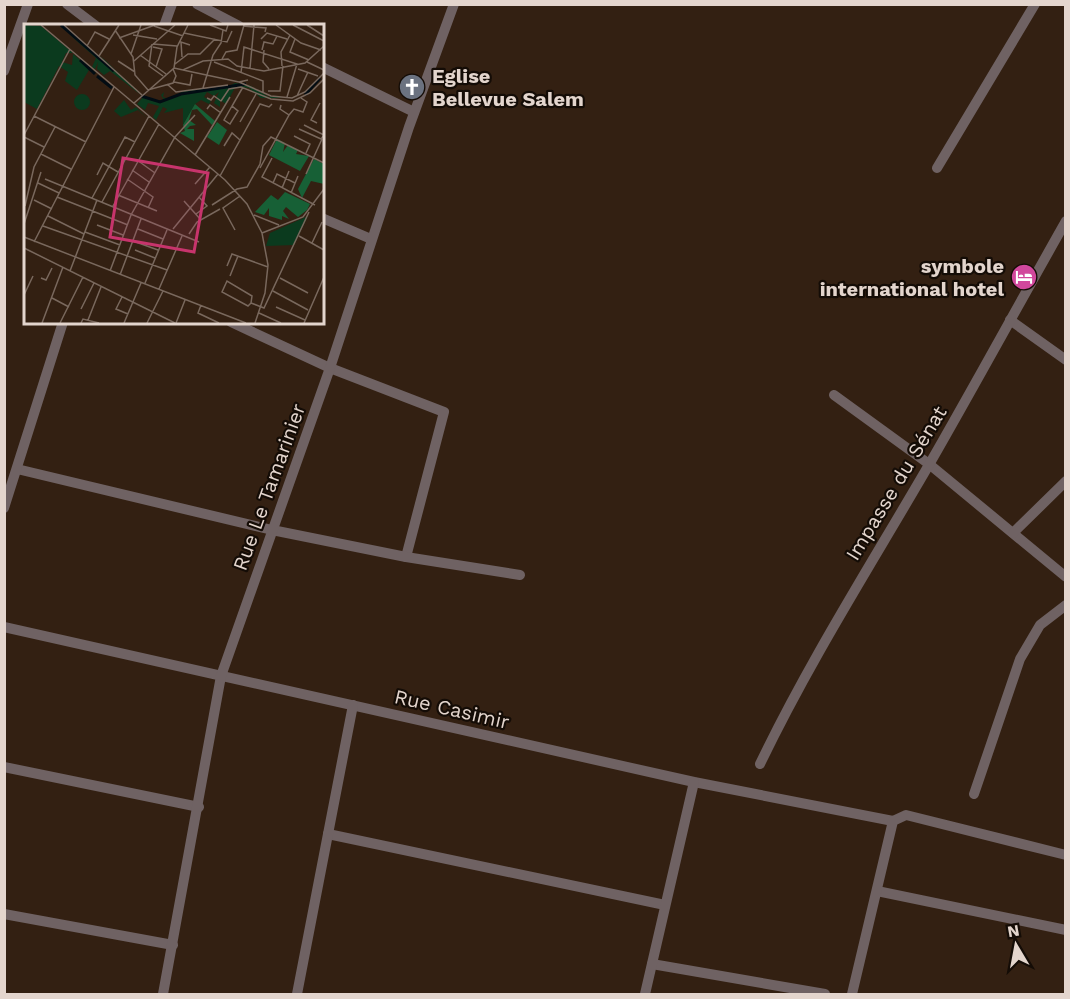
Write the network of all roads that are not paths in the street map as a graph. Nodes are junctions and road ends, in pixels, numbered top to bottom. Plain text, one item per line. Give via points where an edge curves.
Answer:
1 (28, 4) edge
2 (67, 4) edge
3 (172, 4) edge
4 (197, 4) edge
5 (454, 4) edge
6 (1035, 4) edge
7 (93, 24) edge
8 (165, 24) edge
9 (235, 24) edge
10 (324, 68) edge
11 (4, 71) edge
12 (414, 112) junction
13 (937, 168) dead end
14 (324, 219) edge
15 (1065, 221) edge
16 (371, 239) junction
17 (1010, 320) junction
18 (62, 324) edge
19 (235, 324) edge
20 (1065, 360) edge
21 (330, 368) junction
22 (834, 395) dead end
23 (930, 464) junction
24 (17, 469) junction
25 (1065, 482) edge
26 (4, 508) edge
27 (272, 530) junction
28 (1013, 533) junction
29 (406, 557) junction
30 (520, 575) dead end
31 (1065, 577) edge
32 (1065, 605) edge
33 (4, 627) edge
34 (221, 676) junction
35 (352, 705) junction
36 (759, 764) dead end
37 (4, 767) edge
38 (694, 782) junction
39 (974, 794) dead end
40 (199, 807) junction
41 (892, 821) junction
42 (328, 834) junction
43 (1065, 855) edge
44 (878, 891) junction
45 (665, 905) junction
46 (4, 914) edge
47 (1065, 930) edge
48 (172, 945) junction
49 (652, 964) junction
50 (163, 994) edge
51 (297, 994) edge
52 (645, 994) edge
53 (825, 994) edge
54 (852, 994) edge

1 - 11 street
2 - 7 street
3 - 8 street
4 - 9 street
5 - 12 street, Rue Le Tamarinier
6 - 13 street
10 - 12 street
12 - 16 street, Rue Le Tamarinier
14 - 16 street
15 - 17 street, Impasse du Sénat
16 - 21 street, Rue Le Tamarinier
17 - 20 street
17 - 23 street, Impasse du Sénat
18 - 24 street
19 - 21 street
21 - 27 street, Rue Le Tamarinier
21 - 29 street via 444,412
22 - 23 street
23 - 28 street
23 - 36 street, Impasse du Sénat via 852,593
24 - 26 street
24 - 27 street
25 - 28 street
27 - 29 street
27 - 34 street, Rue Le Tamarinier
28 - 31 street
29 - 30 street
32 - 39 street via 1040,625 1020,659
33 - 34 street, Rue Casimir
34 - 35 street, Rue Casimir
34 - 40 street, Rue Le Tamarinier
35 - 38 street, Rue Casimir
35 - 42 street
37 - 40 street
38 - 41 street, Rue Casimir
38 - 45 street
40 - 48 street, Rue Le Tamarinier
41 - 43 street, Rue Casimir via 906,815
41 - 44 street
42 - 45 street
42 - 51 street
44 - 47 street
44 - 54 street
45 - 49 street
46 - 48 street
48 - 50 street, Rue Le Tamarinier
49 - 52 street
49 - 53 street

